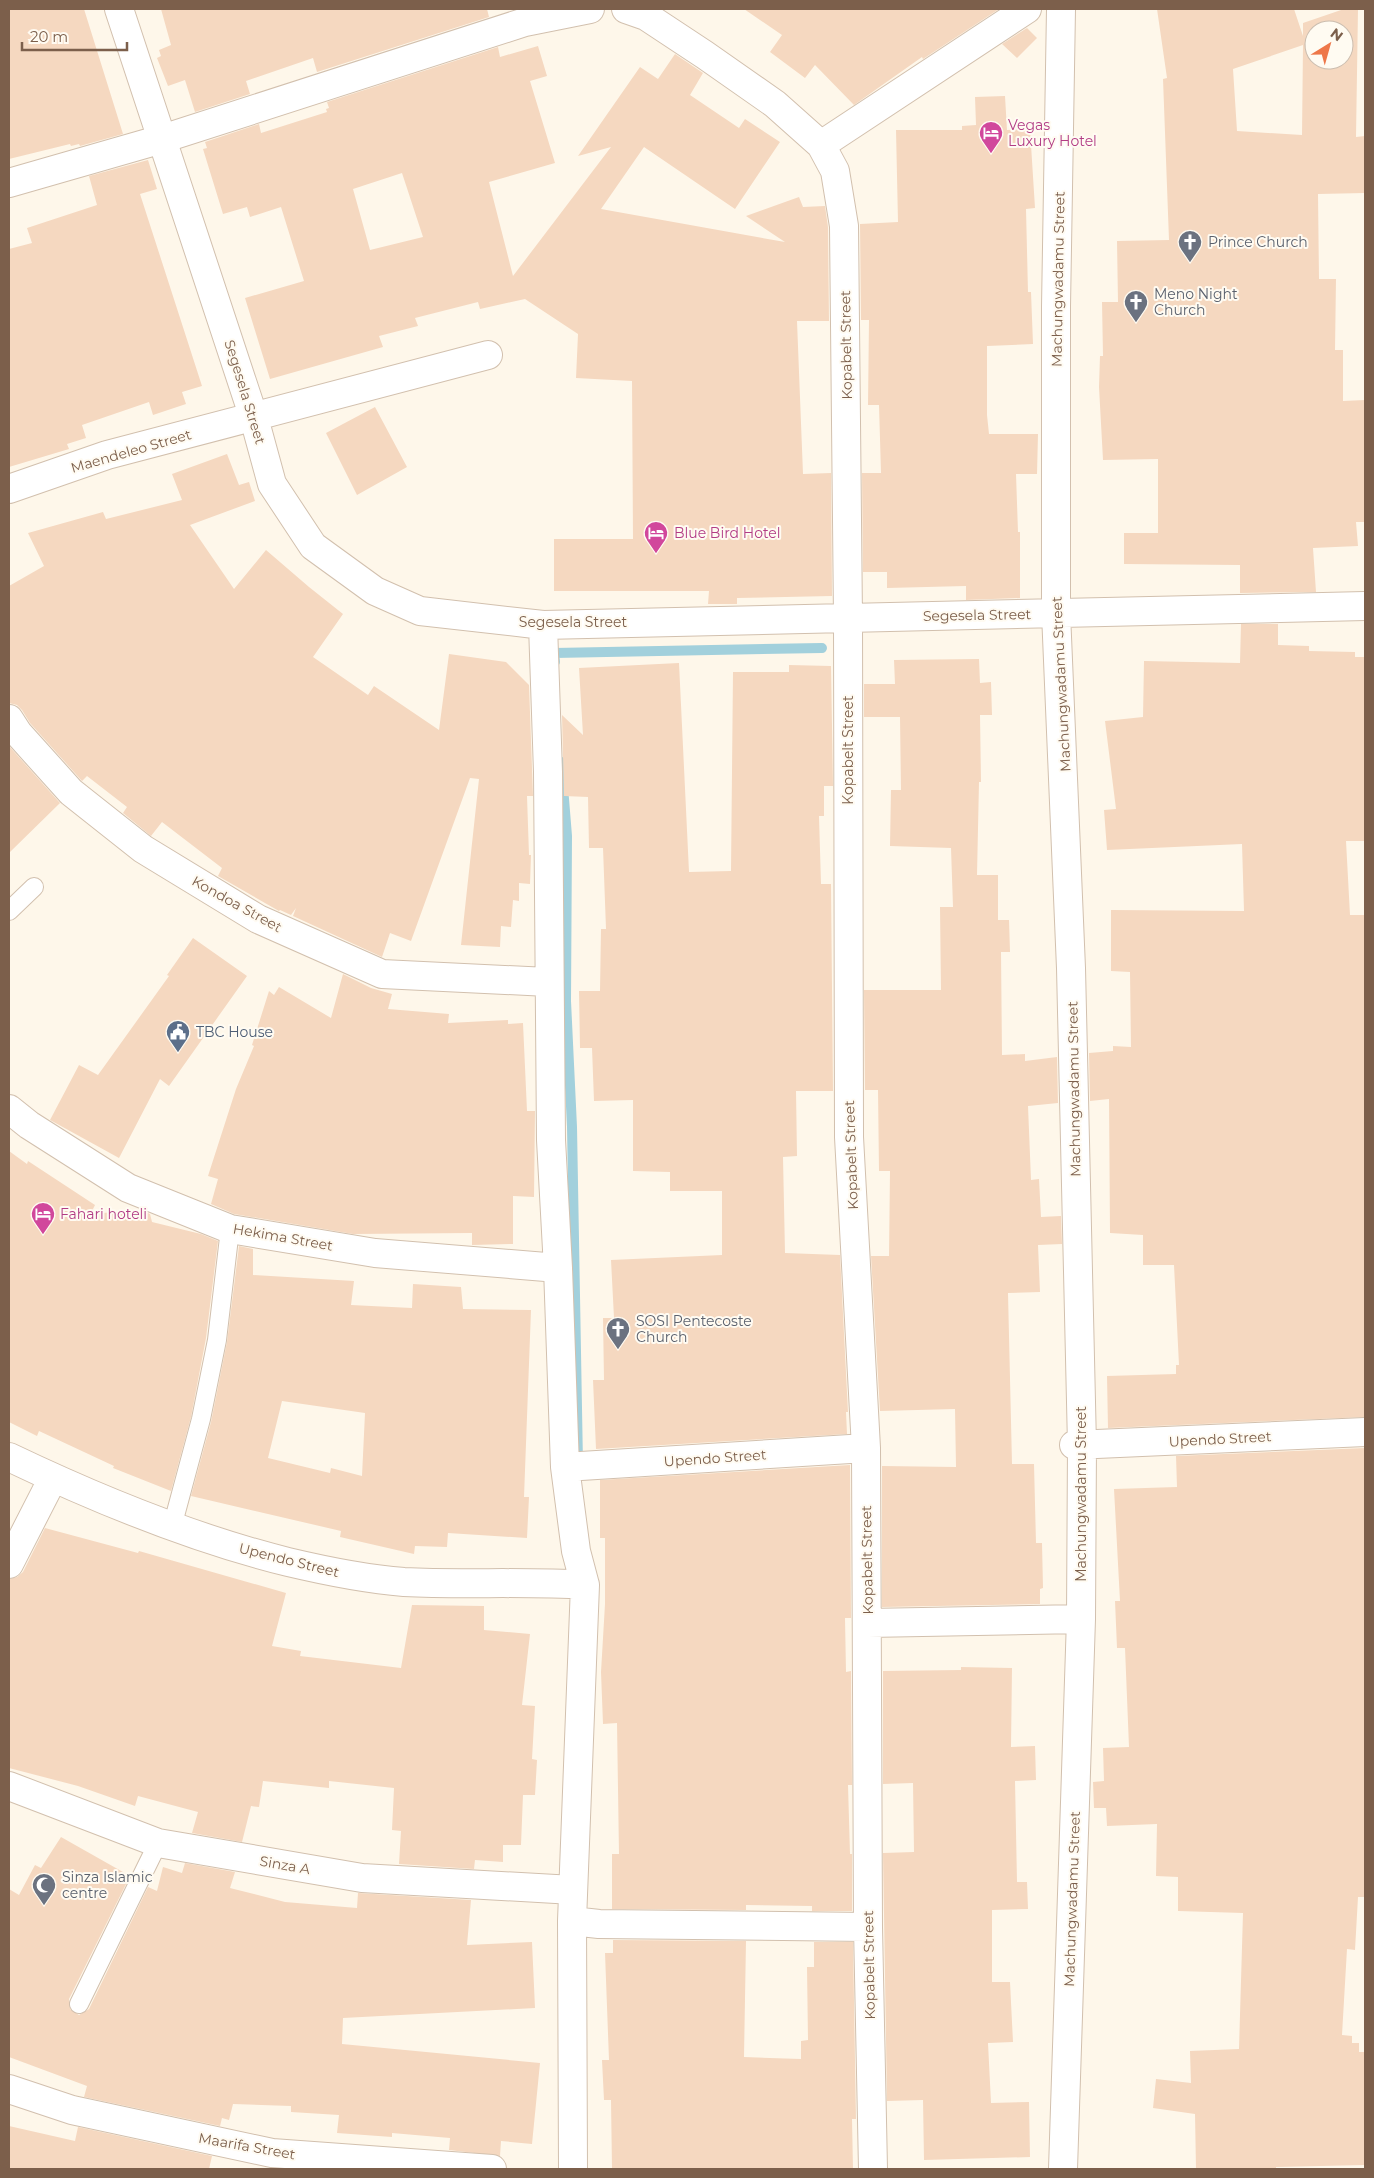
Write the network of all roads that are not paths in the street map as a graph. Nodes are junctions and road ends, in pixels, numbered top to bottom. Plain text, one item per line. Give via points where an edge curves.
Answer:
1 (119, 9) edge
2 (590, 9) edge
3 (626, 9) edge
4 (1027, 9) edge
5 (1061, 9) edge
6 (162, 139) junction
7 (821, 145) junction
8 (9, 183) edge
9 (488, 355) dead end
10 (254, 418) junction
11 (9, 489) edge
12 (1365, 606) edge
13 (1056, 613) junction
14 (848, 618) junction
15 (543, 624) junction
16 (9, 719) edge
17 (34, 887) dead end
18 (9, 911) edge
19 (548, 982) junction
20 (9, 1109) edge
21 (230, 1229) junction
22 (558, 1268) junction
23 (1365, 1432) edge
24 (1078, 1445) junction
25 (866, 1448) junction
26 (9, 1457) edge
27 (565, 1467) junction
28 (53, 1478) junction
29 (172, 1528) junction
30 (9, 1564) edge
31 (586, 1584) junction
32 (1081, 1619) junction
33 (868, 1623) junction
34 (9, 1786) edge
35 (158, 1843) junction
36 (573, 1890) junction
37 (572, 1921) junction
38 (868, 1927) junction
39 (79, 2004) dead end
40 (9, 2089) edge
41 (492, 2169) edge
42 (573, 2169) edge
43 (873, 2169) edge
44 (1063, 2169) edge

1 - 6 street, Segesela Street
2 - 6 street via 525,22
3 - 7 street, Kopabelt Street via 646,16 705,55 775,104
4 - 7 street
5 - 13 street, Machungwadamu Street via 1056,307
6 - 8 street
6 - 10 street, Segesela Street
7 - 14 street, Kopabelt Street via 835,171 844,226
9 - 10 street, Maendeleo Street
10 - 11 street, Maendeleo Street via 107,455
10 - 15 street, Segesela Street via 272,484 313,546 375,591 420,612
12 - 13 street, Segesela Street
13 - 14 street, Segesela Street
13 - 24 street, Machungwadamu Street via 1070,939
14 - 15 street, Segesela Street
14 - 25 street, Kopabelt Street via 849,1137
15 - 19 street via 548,772
16 - 19 street, Kondoa Street via 71,792 142,849 258,919 382,974
17 - 18 lane
19 - 22 street via 550,1140
20 - 21 street, Hekima Street via 28,1125 128,1188
21 - 22 street, Hekima Street via 374,1253
21 - 29 lane via 217,1340 201,1419
22 - 27 street
23 - 24 street, Upendo Street
24 - 32 street, Machungwadamu Street
25 - 27 street, Upendo Street
25 - 33 street, Kopabelt Street
26 - 28 street, Upendo Street
27 - 31 street via 576,1551
28 - 29 street, Upendo Street
28 - 30 street
29 - 31 street, Upendo Street via 256,1554 336,1573 404,1582
31 - 36 street
32 - 33 street
32 - 44 street, Machungwadamu Street
33 - 38 street, Kopabelt Street
34 - 35 street, Sinza A
35 - 36 street, Sinza A via 362,1878
35 - 39 lane
36 - 37 street
37 - 38 street
37 - 42 street
38 - 43 street, Kopabelt Street
40 - 41 street, Maarifa Street via 72,2110 272,2153

